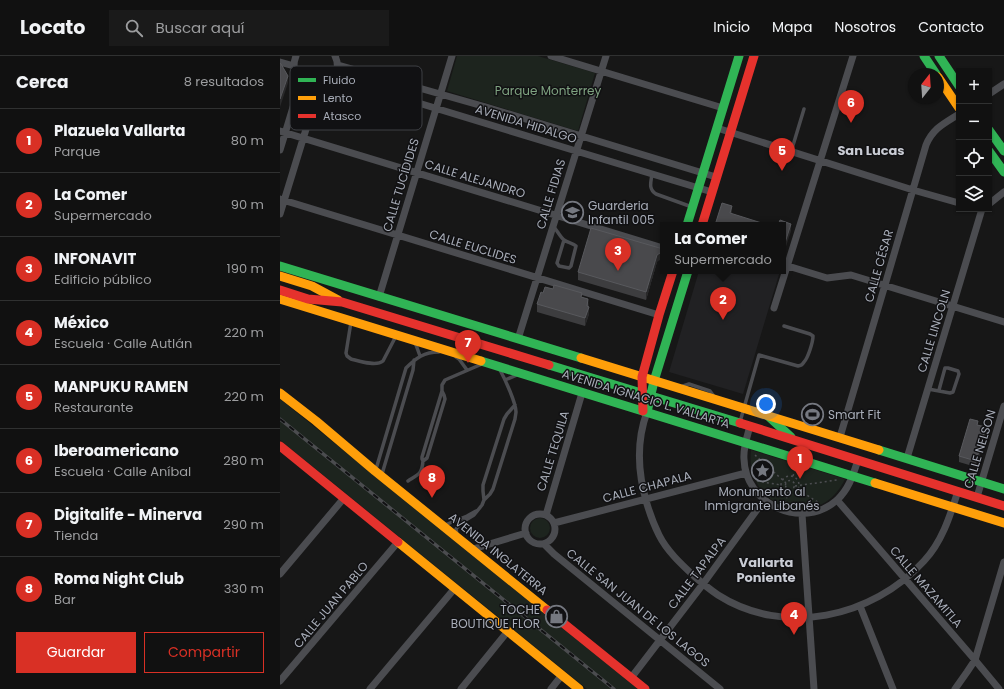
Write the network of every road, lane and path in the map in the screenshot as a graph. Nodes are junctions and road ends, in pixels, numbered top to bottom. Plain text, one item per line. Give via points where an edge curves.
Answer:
1 (296, 56) edge
2 (335, 56) edge
3 (452, 56) edge
4 (551, 56) edge
5 (606, 56) edge
6 (739, 56) edge
7 (754, 56) edge
8 (853, 56) edge
9 (924, 56) edge
10 (939, 56) edge
11 (280, 62) edge
12 (338, 65) joint
13 (294, 66) joint
14 (342, 66) edge
15 (932, 68) edge
16 (601, 71) junction
17 (956, 82) edge
18 (1004, 84) edge
19 (944, 86) edge
20 (422, 89) edge
21 (992, 92) edge
22 (441, 94) junction
23 (422, 104) edge
24 (956, 104) edge
25 (436, 108) junction
26 (723, 108) junction
27 (804, 109) dead end
28 (290, 110) edge
29 (956, 116) edge
30 (718, 128) junction
31 (306, 130) edge
32 (283, 131) edge
33 (731, 132) junction
34 (992, 134) edge
35 (581, 136) junction
36 (304, 138) junction
37 (280, 150) edge
38 (576, 151) junction
39 (1004, 151) edge
40 (791, 152) junction
41 (992, 155) edge
42 (821, 161) junction
43 (417, 172) junction
44 (1004, 172) edge
45 (652, 174) junction
46 (704, 174) junction
47 (716, 177) junction
48 (699, 188) junction
49 (913, 190) junction
50 (712, 192) junction
51 (1004, 192) edge
52 (282, 200) edge
53 (956, 202) edge
54 (992, 202) edge
55 (693, 207) junction
56 (980, 212) edge
57 (280, 214) edge
58 (556, 215) junction
59 (688, 222) edge
60 (703, 222) edge
61 (553, 226) junction
62 (397, 235) junction
63 (564, 240) junction
64 (660, 247) edge
65 (280, 266) edge
66 (788, 266) junction
67 (786, 272) edge
68 (672, 274) edge
69 (687, 274) edge
70 (785, 274) edge
71 (280, 276) edge
72 (537, 278) junction
73 (885, 285) junction
74 (280, 290) edge
75 (378, 296) junction
76 (280, 298) edge
77 (342, 302) junction
78 (953, 306) junction
79 (774, 308) dead end
80 (659, 315) junction
81 (351, 321) junction
82 (1004, 322) edge
83 (784, 326) dead end
84 (397, 335) junction
85 (518, 339) junction
86 (412, 340) junction
87 (420, 356) junction
88 (414, 360) junction
89 (485, 362) junction
90 (498, 366) junction
91 (467, 370) junction
92 (520, 373) junction
93 (642, 377) junction
94 (505, 380) junction
95 (654, 381) junction
96 (928, 389) junction
97 (939, 390) junction
98 (582, 392) junction
99 (280, 393) edge
100 (646, 394) junction
101 (514, 405) junction
102 (1004, 406) edge
103 (744, 408) junction
104 (644, 415) junction
105 (768, 415) junction
106 (740, 423) junction
107 (750, 426) junction
108 (840, 437) junction
109 (793, 439) junction
110 (745, 443) junction
111 (282, 450) edge
112 (753, 453) dead end
113 (907, 458) junction
114 (858, 460) junction
115 (797, 464) dead end
116 (768, 466) junction
117 (765, 468) dead end
118 (378, 473) junction
119 (746, 473) junction
120 (794, 476) junction
121 (853, 476) junction
122 (761, 479) dead end
123 (783, 479) junction
124 (752, 480) dead end
125 (839, 480) dead end
126 (408, 481) dead end
127 (762, 482) junction
128 (786, 483) junction
129 (982, 483) junction
130 (781, 485) junction
131 (800, 485) junction
132 (795, 486) junction
133 (1004, 489) edge
134 (789, 490) junction
135 (798, 490) junction
136 (958, 491) junction
137 (788, 494) junction
138 (977, 497) junction
139 (344, 498) junction
140 (646, 499) junction
141 (484, 500) junction
142 (764, 500) junction
143 (837, 500) junction
144 (823, 505) dead end
145 (1004, 506) edge
146 (953, 507) junction
147 (784, 508) dead end
148 (479, 510) junction
149 (802, 514) junction
150 (546, 515) junction
151 (554, 523) junction
152 (1004, 523) edge
153 (444, 525) junction
154 (526, 533) junction
155 (458, 537) junction
156 (398, 542) junction
157 (544, 544) junction
158 (473, 549) junction
159 (1004, 562) edge
160 (280, 574) edge
161 (904, 579) junction
162 (703, 584) junction
163 (455, 588) junction
164 (860, 606) junction
165 (809, 617) junction
166 (508, 631) junction
167 (660, 640) junction
168 (975, 660) junction
169 (562, 675) junction
170 (631, 678) junction
171 (280, 682) edge
172 (370, 689) edge
173 (461, 689) edge
174 (551, 689) edge
175 (579, 689) edge
176 (645, 689) edge
177 (720, 689) edge
178 (814, 689) edge
179 (893, 689) edge
180 (955, 689) edge
181 (999, 689) edge

1 - 13 street
2 - 12 street
3 - 22 street, CALLE TUCÍDIDES
4 - 16 street
5 - 16 street, CALLE FIDIAS
6 - 26 street
7 - 33 street
8 - 42 street
9 - 15 street
10 - 17 street
11 - 13 street
12 - 14 street, AVENIDA HIDALGO
16 - 26 street
16 - 35 street, CALLE FIDIAS
18 - 21 street
19 - 24 street
20 - 22 street, AVENIDA HIDALGO
22 - 25 street, CALLE TUCÍDIDES
22 - 35 street, AVENIDA HIDALGO
23 - 25 street, AVENIDA HIDALGO
25 - 38 street, AVENIDA HIDALGO
25 - 43 street, CALLE TUCÍDIDES
26 - 30 street
27 - 40 lane
28 - 32 street
29 - 49 street, CALLE CÉSAR via 934,130 929,137
30 - 33 street
30 - 46 street
31 - 36 street
32 - 36 street, CALLE ALEJANDRO
32 - 37 street
33 - 40 street
33 - 47 street
34 - 39 street
35 - 38 street, CALLE FIDIAS
35 - 46 street, AVENIDA HIDALGO
36 - 43 street, CALLE ALEJANDRO
36 - 52 street
38 - 45 street, AVENIDA HIDALGO
38 - 58 street, CALLE FIDIAS
40 - 42 street
41 - 44 street
42 - 49 street
42 - 66 street
43 - 58 street, CALLE ALEJANDRO
43 - 62 street, CALLE TUCÍDIDES
45 - 48 street, AVENIDA HIDALGO
45 - 55 lane via 650,185 653,192
46 - 47 street, AVENIDA HIDALGO
46 - 48 street
47 - 50 street
48 - 50 street, AVENIDA HIDALGO
48 - 55 street
49 - 53 street
49 - 73 street, CALLE CÉSAR
50 - 60 street
51 - 54 street
52 - 57 street
52 - 62 street, CALLE EUCLIDES
55 - 59 street
56 - 78 street, CALLE LINCOLN
58 - 61 street, CALLE FIDIAS
58 - 64 street, CALLE ALEJANDRO
61 - 63 lane
61 - 72 street, CALLE FIDIAS
62 - 72 street, CALLE EUCLIDES
62 - 75 street, CALLE TUCÍDIDES
63 - 63 lane via 576,246 569,268 557,263
65 - 75 street, AVENIDA IGNACIO L. VALLARTA
66 - 67 street
66 - 73 street via 827,278 851,275
68 - 80 street
69 - 95 street
70 - 79 street
71 - 77 street, AVENIDA IGNACIO L. VALLARTA via 312,286
72 - 80 street, CALLE EUCLIDES
72 - 85 street, CALLE FIDIAS
73 - 78 street
73 - 108 street, CALLE CÉSAR
74 - 77 street, AVENIDA IGNACIO L. VALLARTA via 308,299
75 - 85 street, AVENIDA IGNACIO L. VALLARTA
76 - 81 street, AVENIDA IGNACIO L. VALLARTA
77 - 100 street, AVENIDA IGNACIO L. VALLARTA
78 - 82 street
78 - 96 street, CALLE LINCOLN
80 - 93 street
81 - 84 street, AVENIDA IGNACIO L. VALLARTA
81 - 84 lane via 346,353 351,359 381,364
83 - 103 lane via 813,336 805,362 798,366 760,355
84 - 86 street, AVENIDA IGNACIO L. VALLARTA
85 - 93 street, AVENIDA IGNACIO L. VALLARTA
86 - 87 lane
86 - 89 street, AVENIDA IGNACIO L. VALLARTA
87 - 88 lane
87 - 91 lane via 437,352 452,355 459,359
88 - 118 lane via 413,370
88 - 118 lane via 406,368
89 - 90 street, AVENIDA IGNACIO L. VALLARTA
89 - 91 lane
90 - 92 street, AVENIDA IGNACIO L. VALLARTA
90 - 94 lane
91 - 126 lane via 445,380 442,385 422,457 424,461 421,472
92 - 94 lane
92 - 98 street, AVENIDA IGNACIO L. VALLARTA
93 - 95 street, AVENIDA IGNACIO L. VALLARTA
93 - 100 street
94 - 101 lane
95 - 100 street
95 - 103 street, AVENIDA IGNACIO L. VALLARTA
96 - 97 lane
96 - 113 street, CALLE LINCOLN
97 - 97 lane via 953,392 958,371 945,368
98 - 104 street, AVENIDA IGNACIO L. VALLARTA
98 - 150 street, CALLE TEQUILA
99 - 118 street, AVENIDA INGLATERRA
100 - 104 street
100 - 106 street, AVENIDA IGNACIO L. VALLARTA
101 - 141 lane via 504,419 483,485
101 - 141 lane via 515,419 495,482
102 - 129 street, CALLE NELSON
103 - 105 street, AVENIDA IGNACIO L. VALLARTA
103 - 106 lane
104 - 110 street, AVENIDA IGNACIO L. VALLARTA
104 - 140 street via 639,460
105 - 108 street, AVENIDA IGNACIO L. VALLARTA
105 - 109 street
106 - 107 street, AVENIDA IGNACIO L. VALLARTA
107 - 109 street, AVENIDA IGNACIO L. VALLARTA
107 - 110 street
108 - 113 street, AVENIDA IGNACIO L. VALLARTA
109 - 114 street, AVENIDA IGNACIO L. VALLARTA
110 - 119 street
110 - 121 street, AVENIDA IGNACIO L. VALLARTA
111 - 139 street
112 - 116 path
113 - 129 street, AVENIDA IGNACIO L. VALLARTA
114 - 121 street
114 - 136 street, AVENIDA IGNACIO L. VALLARTA
115 - 120 path
116 - 117 path
116 - 123 path
118 - 153 street, AVENIDA INGLATERRA
119 - 140 street, CALLE CHAPALA
119 - 142 street
120 - 123 path
120 - 131 path
121 - 143 street
121 - 146 street, AVENIDA IGNACIO L. VALLARTA
122 - 127 path
123 - 128 path
123 - 130 path
124 - 127 path
125 - 131 path
127 - 130 path
128 - 132 path via 792,481
128 - 134 path
129 - 133 street, AVENIDA IGNACIO L. VALLARTA
129 - 138 street, CALLE NELSON
130 - 137 path via 783,491
131 - 132 path
131 - 135 path
132 - 134 path
134 - 137 path
135 - 137 path via 794,494
135 - 144 path
136 - 138 street, AVENIDA IGNACIO L. VALLARTA
136 - 146 street
137 - 147 path
138 - 145 street, AVENIDA IGNACIO L. VALLARTA
139 - 156 street
139 - 160 street
140 - 151 street, CALLE CHAPALA
140 - 162 street via 652,519 667,547
141 - 148 lane
142 - 149 street via 775,508
142 - 162 street, CALLE TAPALPA
143 - 149 street via 824,508
143 - 161 street, CALLE MAZAMITLA
146 - 152 street, AVENIDA IGNACIO L. VALLARTA
146 - 161 street via 934,548
148 - 153 lane
148 - 155 lane via 456,529
149 - 165 street
150 - 151 street
150 - 154 street via 532,516 526,524
151 - 157 street via 554,536
153 - 155 street, AVENIDA INGLATERRA
154 - 157 street via 535,543
154 - 158 street
155 - 158 street, AVENIDA INGLATERRA
156 - 163 street
156 - 171 street, CALLE JUAN PABLO
157 - 167 street, CALLE SAN JUAN DE LOS LAGOS
158 - 170 street, AVENIDA INGLATERRA
159 - 168 street
161 - 164 street via 884,594
161 - 168 street, CALLE MAZAMITLA
162 - 165 street via 718,595 754,611 774,616
162 - 167 street, CALLE TAPALPA
163 - 166 street
163 - 172 street
164 - 165 street via 845,612
164 - 179 street
165 - 178 street
166 - 169 street
166 - 173 street
167 - 170 street, CALLE TAPALPA
167 - 177 street, CALLE SAN JUAN DE LOS LAGOS
168 - 180 street
168 - 181 street, CALLE MAZAMITLA
169 - 174 street
169 - 175 street
170 - 176 street, AVENIDA INGLATERRA

